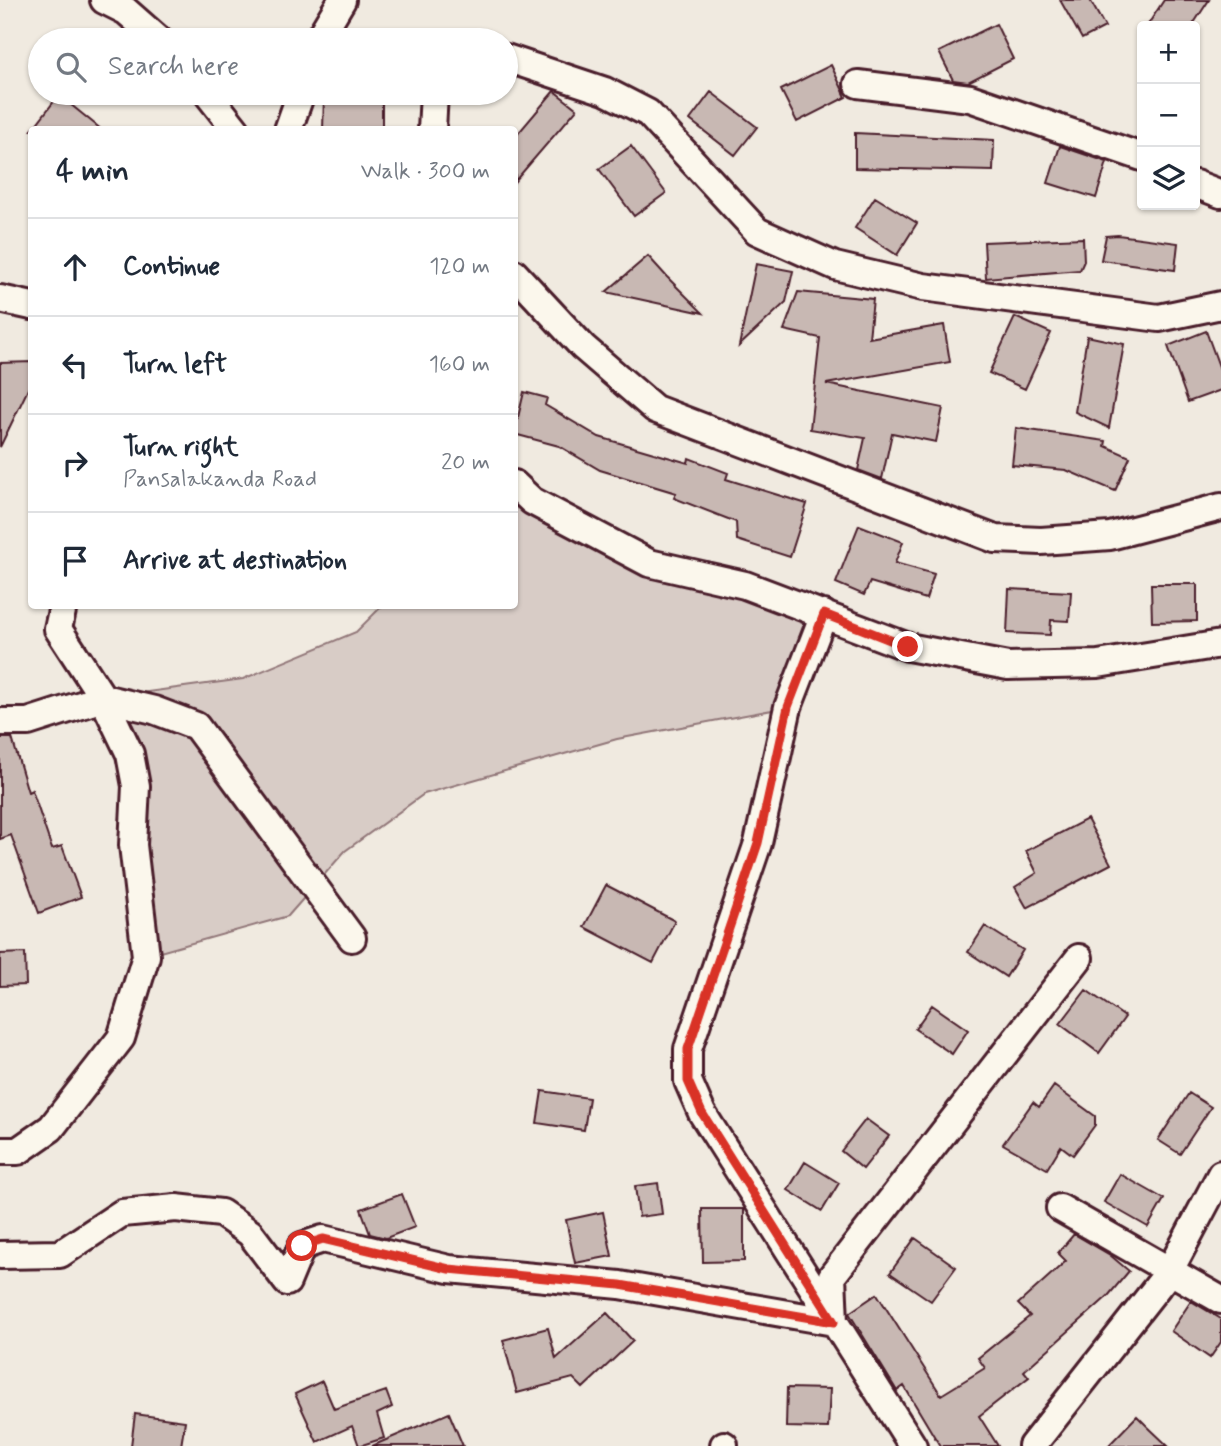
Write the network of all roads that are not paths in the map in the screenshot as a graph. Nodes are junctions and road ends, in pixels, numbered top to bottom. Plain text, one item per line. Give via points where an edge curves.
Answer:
1 (104, 0) edge
2 (342, 0) edge
3 (145, 28) edge
4 (327, 28) edge
5 (518, 62) edge
6 (858, 84) dead end
7 (216, 105) edge
8 (297, 105) edge
9 (433, 105) edge
10 (233, 126) edge
11 (289, 126) edge
12 (432, 126) edge
13 (1137, 155) edge
14 (1200, 186) edge
15 (1221, 194) edge
16 (518, 277) edge
17 (0, 299) edge
18 (28, 305) edge
19 (1221, 305) edge
20 (518, 488) edge
21 (1221, 507) edge
22 (62, 609) edge
23 (824, 614) junction
24 (1221, 644) edge
25 (103, 698) junction
26 (0, 722) edge
27 (352, 938) dead end
28 (1079, 958) dead end
29 (0, 1151) edge
30 (1221, 1174) edge
31 (1060, 1208) dead end
32 (0, 1255) edge
33 (1169, 1272) junction
34 (1221, 1300) edge
35 (834, 1322) junction
36 (913, 1446) edge
37 (1032, 1446) edge

1 - 3 street
2 - 4 street
5 - 19 street via 605,91 648,113 757,231 835,266 923,287 1159,318
6 - 13 street via 970,99
7 - 10 street
8 - 11 street
9 - 12 street
14 - 15 street
16 - 21 street via 583,347 655,409 995,539 1110,536
17 - 18 street
20 - 23 street via 532,501 649,563 745,585
22 - 25 street via 58,629
23 - 24 street via 908,647 1008,666 1098,664
23 - 35 street via 788,707 758,843 688,1049 688,1081 702,1113
25 - 26 street via 28,722
25 - 27 street via 196,726
25 - 29 street via 130,754 136,786 134,856 146,956 121,1038 51,1128 18,1151
28 - 35 street via 832,1276
30 - 33 street
31 - 33 street
32 - 35 street via 60,1254 122,1213 176,1208 221,1213 250,1233 286,1282 302,1246 323,1239 449,1269 620,1285
33 - 34 street
33 - 37 street
35 - 36 street

